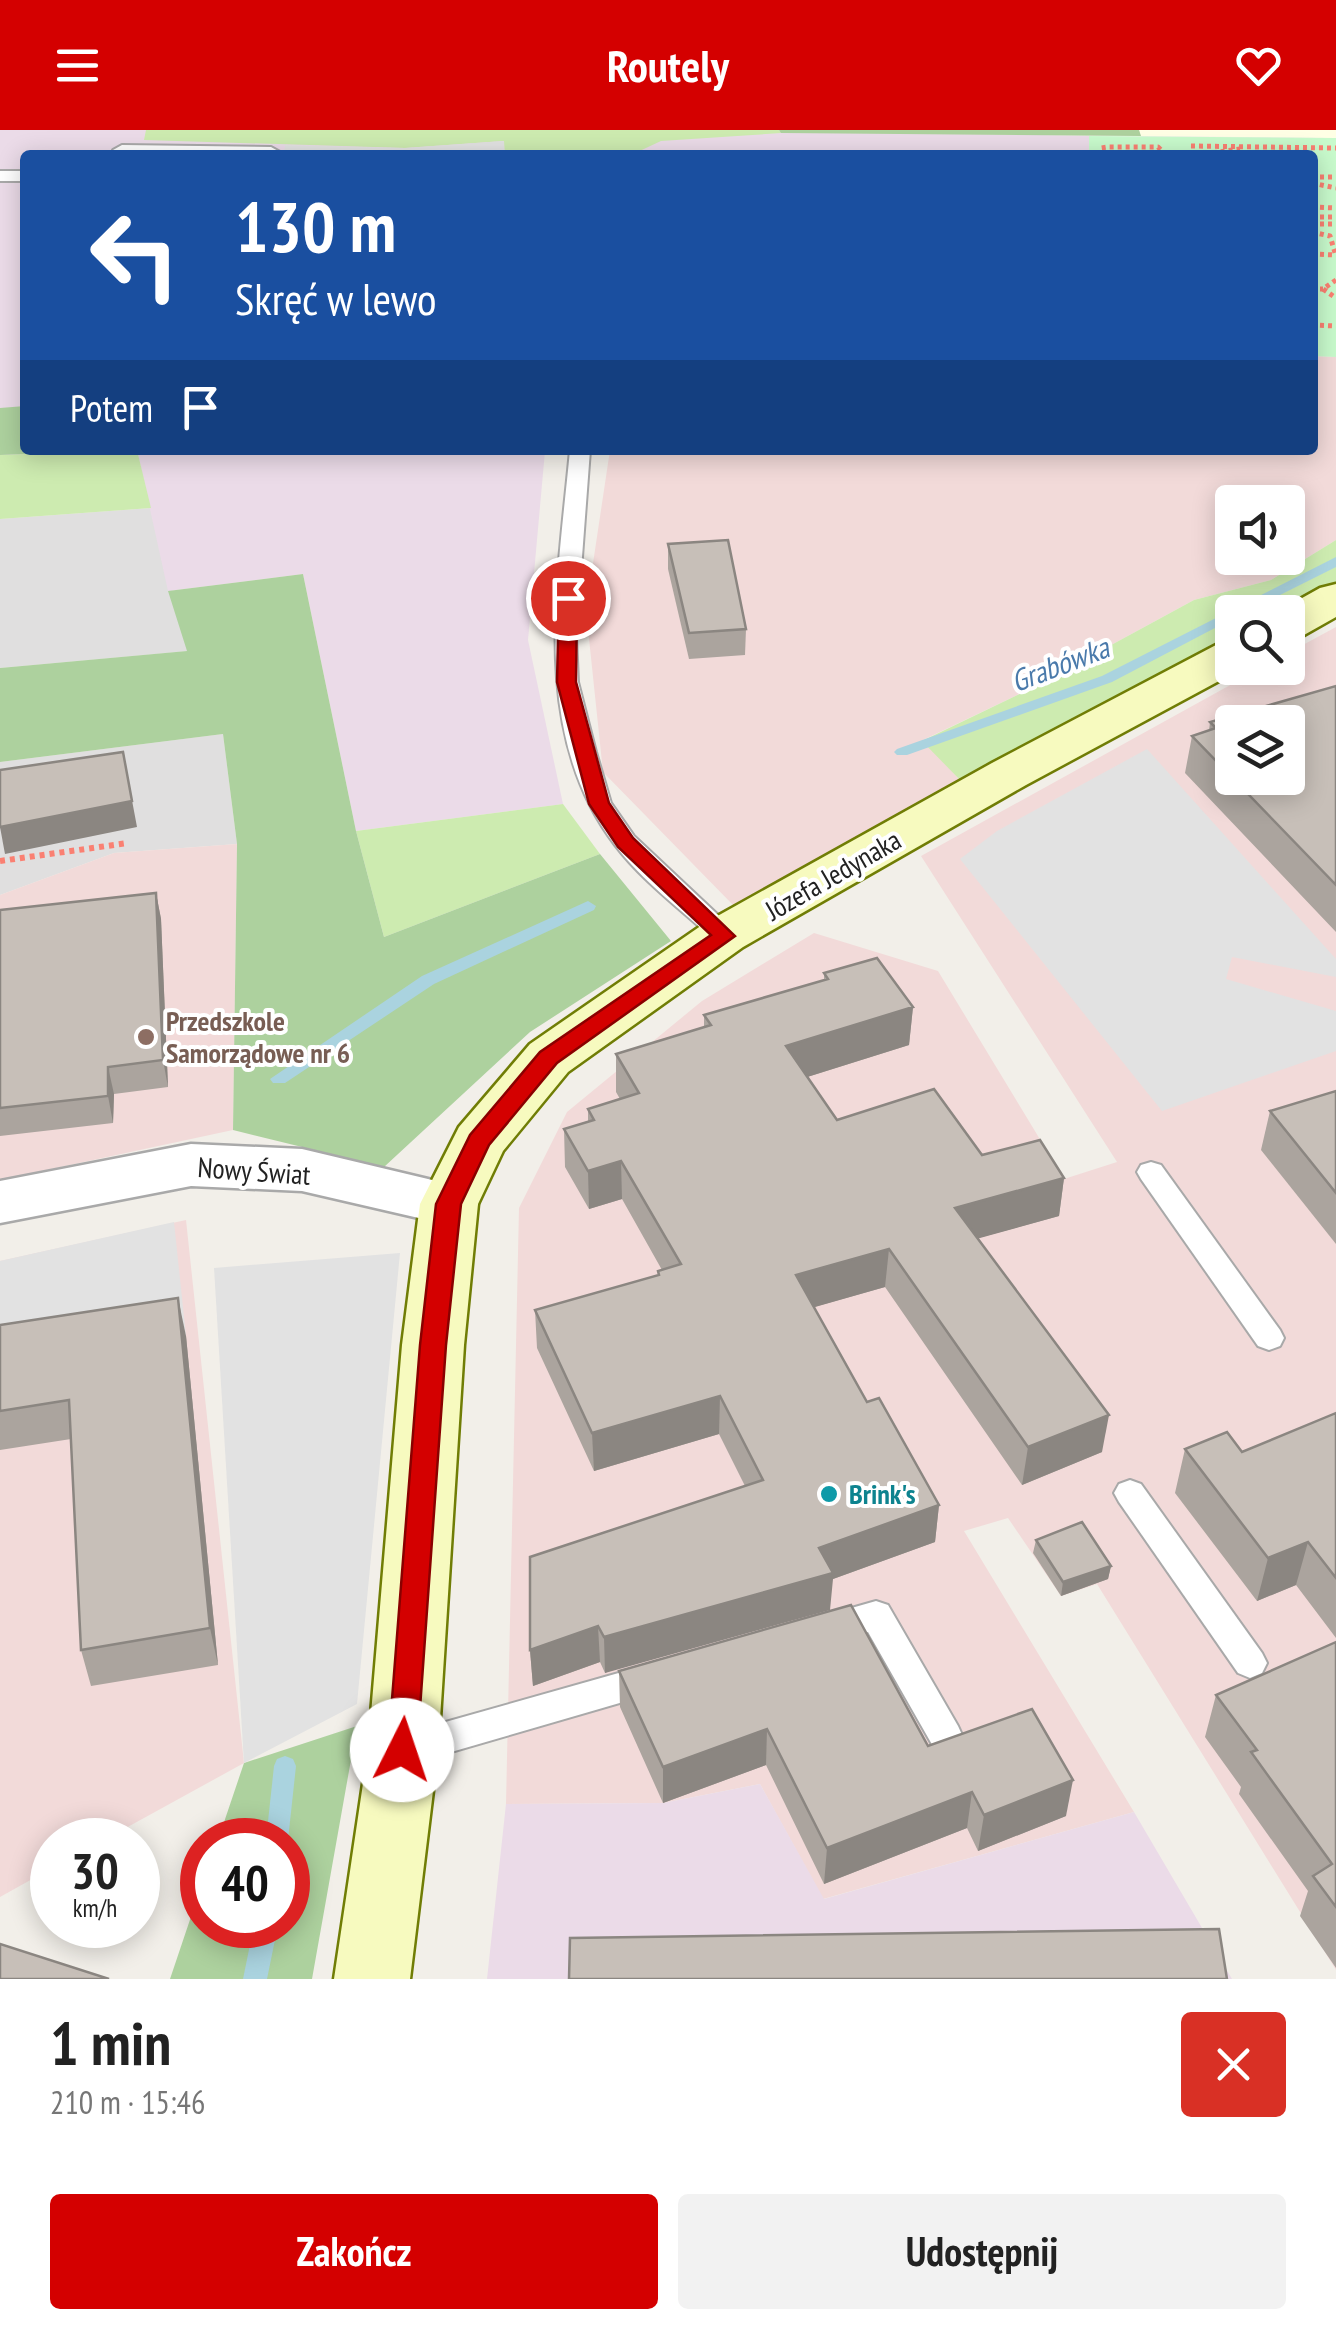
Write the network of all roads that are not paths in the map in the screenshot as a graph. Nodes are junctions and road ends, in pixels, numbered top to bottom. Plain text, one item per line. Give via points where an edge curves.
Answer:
1 (580, 455) edge
2 (1336, 598) edge
3 (1305, 615) edge
4 (1215, 664) edge
5 (724, 936) junction
6 (1151, 1172) dead end
7 (0, 1202) edge
8 (448, 1204) junction
9 (1268, 1338) dead end
10 (1130, 1493) dead end
11 (801, 1636) edge
12 (1250, 1663) dead end
13 (689, 1668) edge
14 (946, 1737) edge
15 (402, 1750) junction
16 (372, 1979) edge

1 - 5 lane via 566,682 599,804 625,842
2 - 3 street
4 - 5 street, Józefa Jedynaka
5 - 8 street, Józefa Jedynaka via 548,1058 479,1141
6 - 9 lane
7 - 8 street, Nowy Świat via 191,1165 302,1170
8 - 15 street, Józefa Jedynaka
10 - 12 lane
11 - 14 lane via 876,1614
13 - 15 lane
15 - 16 street, Józefa Jedynaka

